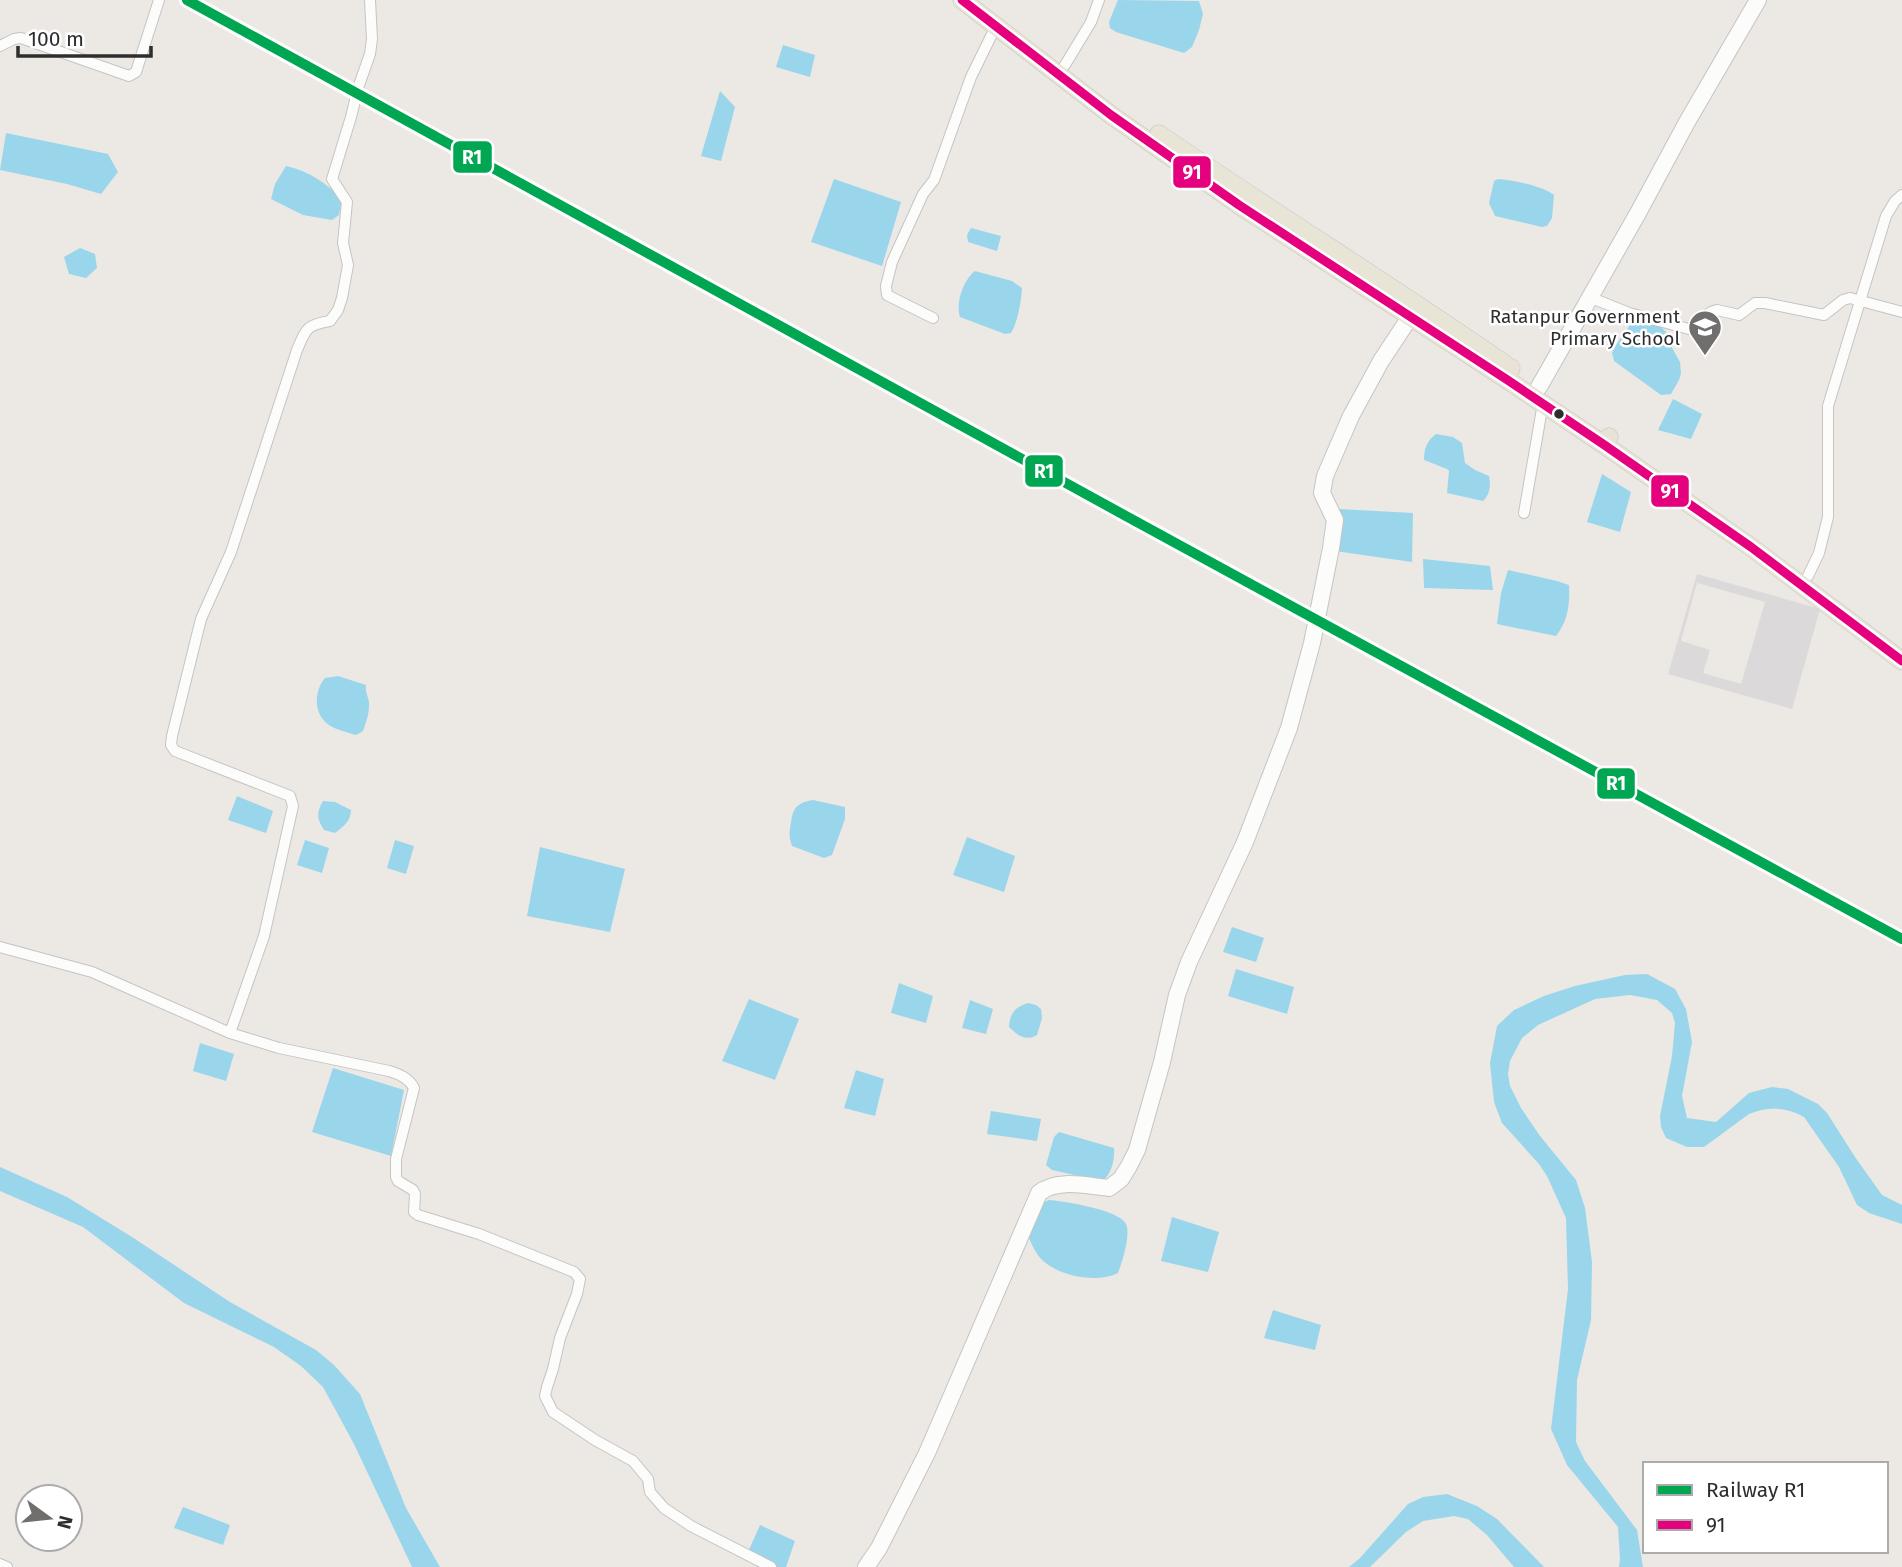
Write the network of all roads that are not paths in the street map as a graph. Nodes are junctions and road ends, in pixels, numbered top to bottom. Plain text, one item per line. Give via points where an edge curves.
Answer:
1 (159, 0) edge
2 (370, 0) edge
3 (962, 0) edge
4 (980, 0) edge
5 (1099, 0) edge
6 (1758, 0) edge
7 (996, 26) junction
8 (0, 46) edge
9 (1065, 65) junction
10 (1902, 195) edge
11 (1589, 297) junction
12 (1861, 300) junction
13 (1902, 312) edge
14 (1410, 317) junction
15 (933, 318) dead end
16 (1508, 373) junction
17 (1541, 395) junction
18 (1606, 441) junction
19 (1524, 513) dead end
20 (1808, 576) junction
21 (1902, 647) edge
22 (1902, 661) edge
23 (0, 947) edge
24 (230, 1033) junction
25 (0, 1564) edge
26 (7, 1567) edge
27 (771, 1567) edge
28 (866, 1567) edge

1 - 8 street via 134,75 21,38
2 - 24 street via 370,54 332,179 347,202 343,243 348,265 342,298 330,321 306,329 297,350 231,552 201,619 172,736 175,751 290,796 293,806 264,936
3 - 7 main road
4 - 9 main road
5 - 9 street
6 - 11 main road
7 - 14 main road via 1111,115
7 - 15 street via 888,276 887,295
9 - 16 main road via 1117,106 1414,301
10 - 12 street via 1886,216
11 - 12 street via 1689,329 1711,312 1739,314 1755,303 1775,303 1821,315 1846,298
11 - 17 main road
12 - 13 street
12 - 20 street via 1828,406 1828,517
14 - 16 main road
14 - 28 main road via 1351,416 1325,476 1322,494 1335,520 1331,548 1289,727 1245,842 1177,995 1133,1158 1121,1179 1109,1188 1060,1185 1047,1186 1039,1193 927,1453
16 - 17 main road
17 - 18 main road
17 - 19 street
18 - 20 main road
18 - 22 main road
20 - 21 main road
23 - 24 street via 92,972
24 - 27 street via 389,1071 412,1084 396,1168 398,1181 413,1189 414,1212 574,1272 580,1279 545,1396 553,1412 633,1461 664,1508
25 - 26 street

